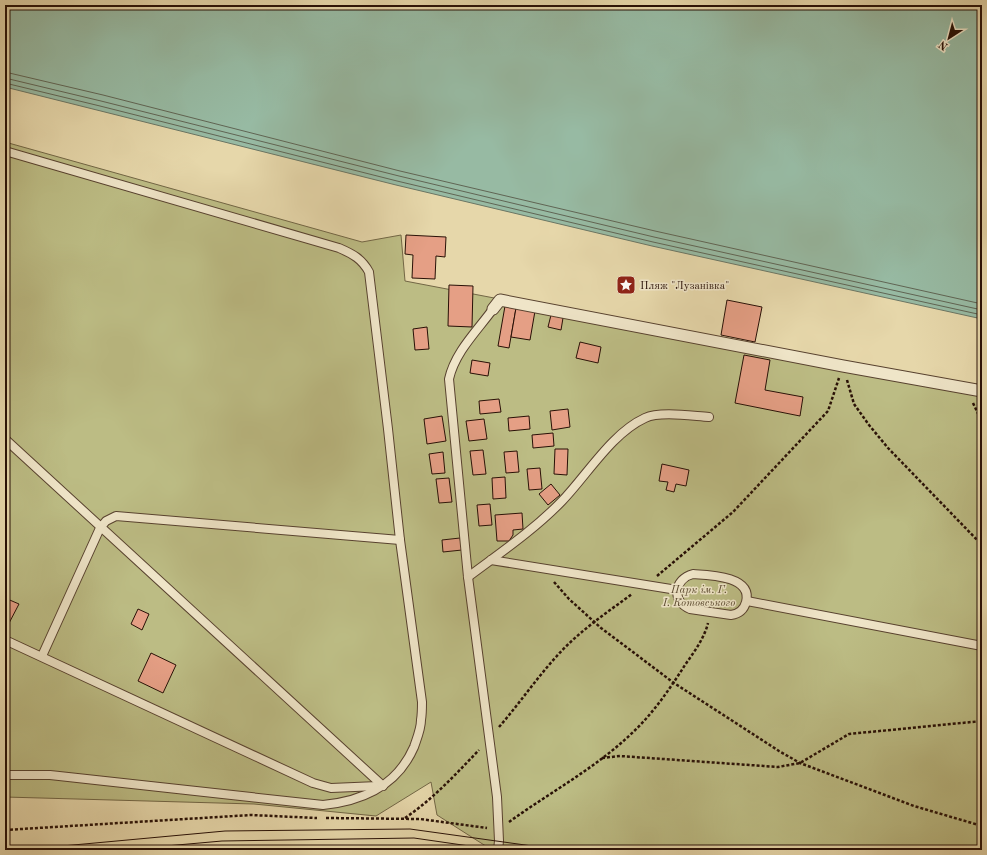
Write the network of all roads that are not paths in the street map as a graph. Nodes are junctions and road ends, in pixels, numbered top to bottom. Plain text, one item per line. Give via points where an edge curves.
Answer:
1 (5, 151) edge
2 (493, 309) joint
3 (982, 391) edge
4 (709, 417) dead end
5 (5, 440) edge
6 (100, 528) junction
7 (400, 540) junction
8 (491, 560) junction
9 (468, 577) junction
10 (677, 590) junction
11 (747, 601) junction
12 (5, 640) edge
13 (982, 646) edge
14 (42, 656) junction
15 (5, 775) edge
16 (383, 786) junction
17 (498, 850) edge

1 - 7 lane via 339,248 361,259 369,272
2 - 3 street via 500,300
2 - 9 lane via 463,348 451,370 449,380
4 - 8 lane via 675,414 647,417 630,426 562,501 528,532
5 - 6 lane
6 - 7 lane via 116,516
6 - 14 lane
6 - 16 lane
7 - 16 lane via 422,702 421,721 408,760
8 - 9 lane
8 - 10 lane
9 - 17 lane via 497,797
10 - 11 lane via 680,602 690,609 731,615 736,614
10 - 11 lane via 682,579 700,574 737,581 745,590
11 - 13 lane
12 - 14 lane
14 - 16 lane via 313,783 331,788
15 - 16 lane via 50,775 323,804 360,797

